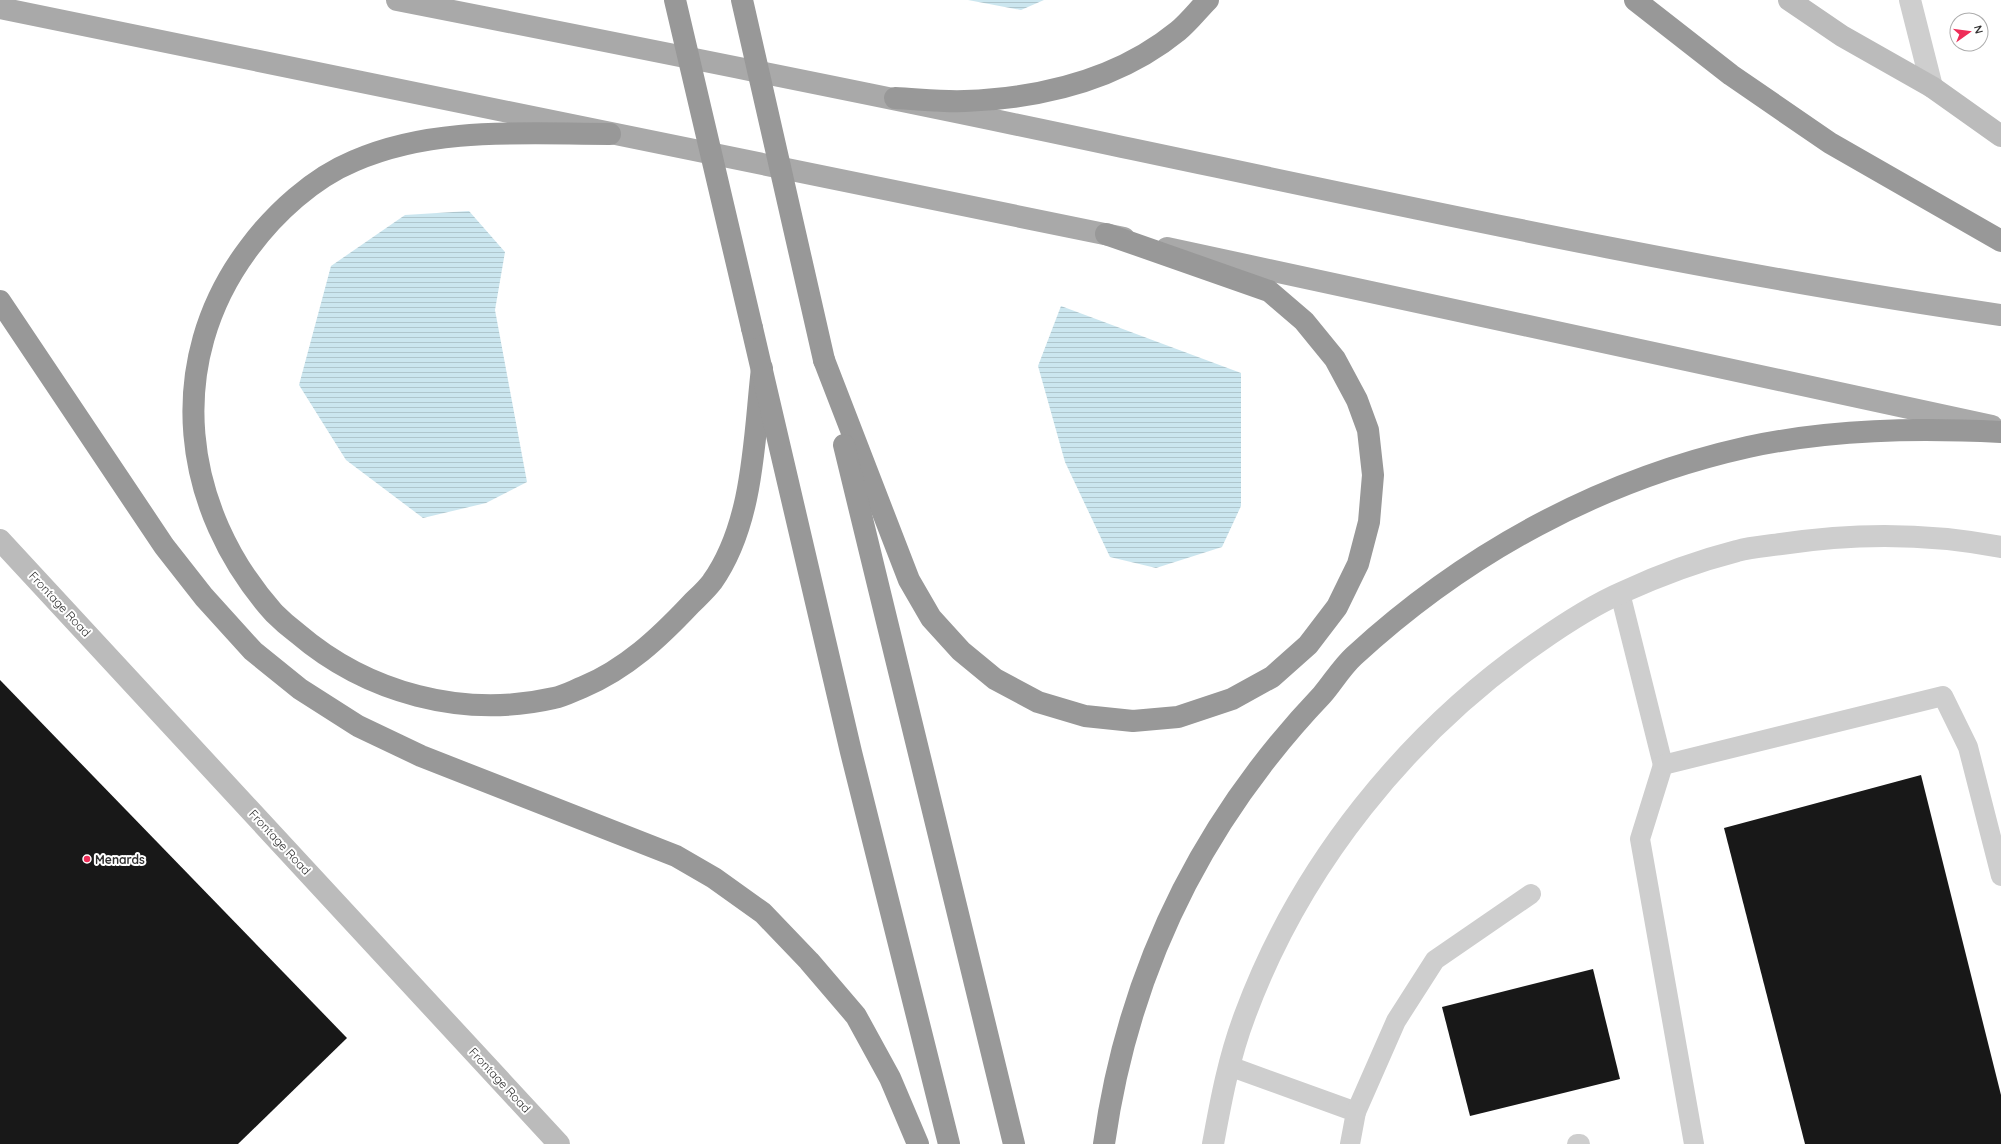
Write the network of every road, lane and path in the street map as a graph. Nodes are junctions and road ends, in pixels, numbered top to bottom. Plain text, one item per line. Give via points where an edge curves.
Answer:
1 (396, 0) edge
2 (675, 0) edge
3 (742, 0) edge
4 (1208, 0) edge
5 (1635, 0) edge
6 (1790, 0) edge
7 (1910, 0) edge
8 (0, 8) edge
9 (1932, 87) junction
10 (895, 98) junction
11 (610, 134) junction
12 (2001, 136) edge
13 (1106, 234) junction
14 (2001, 241) edge
15 (0, 301) edge
16 (2001, 315) edge
17 (824, 360) junction
18 (762, 368) junction
19 (2001, 428) edge
20 (2001, 432) edge
21 (0, 540) edge
22 (2001, 547) edge
23 (1620, 593) junction
24 (1663, 765) junction
25 (2001, 876) edge
26 (1531, 894) dead end
27 (1229, 1066) junction
28 (1356, 1112) junction
29 (559, 1144) edge
30 (918, 1144) edge
31 (949, 1144) edge
32 (1014, 1144) edge
33 (1104, 1144) edge
34 (1213, 1144) edge
35 (1350, 1144) edge
36 (1577, 1144) edge
37 (1580, 1144) edge
38 (1694, 1144) edge

1 - 10 main road
2 - 18 highway, bridge
3 - 17 highway, bridge
4 - 10 highway via 1178,30 1138,59 1072,86 1004,98 964,101
5 - 14 highway via 1731,75 1830,143
6 - 9 street via 1842,36
7 - 9 street
8 - 11 main road
9 - 12 street
10 - 16 main road via 1542,234 1760,277
11 - 13 main road
11 - 18 highway via 455,135 401,144 350,162 305,190 265,226 233,269 210,317 196,373 193,427 200,475 216,525 240,571 276,616 319,652 364,678 408,694 454,703 505,705 556,698 602,679 643,652 712,582 734,541 747,494
13 - 17 highway via 1269,291 1304,321 1335,359 1357,400 1368,430 1373,475 1369,522 1358,564 1337,607 1308,645 1272,676 1232,699 1178,717 1133,721 1085,716 1038,702 995,679 960,651 931,618 909,580
13 - 19 main road
15 - 30 highway via 164,546 204,597 253,651 300,689 358,726 421,756 676,856 714,878 764,913 856,1016 890,1078
17 - 32 highway
18 - 31 highway via 851,752
20 - 33 highway via 1922,428 1828,434 1749,447 1658,472 1571,507 1495,548 1412,606 1351,658 1326,691 1300,717 1249,780 1205,847 1162,931 1134,1006 1110,1097
21 - 29 street, Frontage Road
22 - 23 street via 1962,539 1879,536 1805,540 1740,550 1683,567
23 - 24 lane
23 - 27 street via 1566,623 1504,666 1449,714 1394,769 1337,840 1298,902 1264,967 1244,1017
24 - 25 lane via 1943,696 1968,747
24 - 38 lane via 1640,839
26 - 28 lane via 1435,960 1396,1021
27 - 28 lane
27 - 34 street
28 - 35 lane
36 - 37 lane

